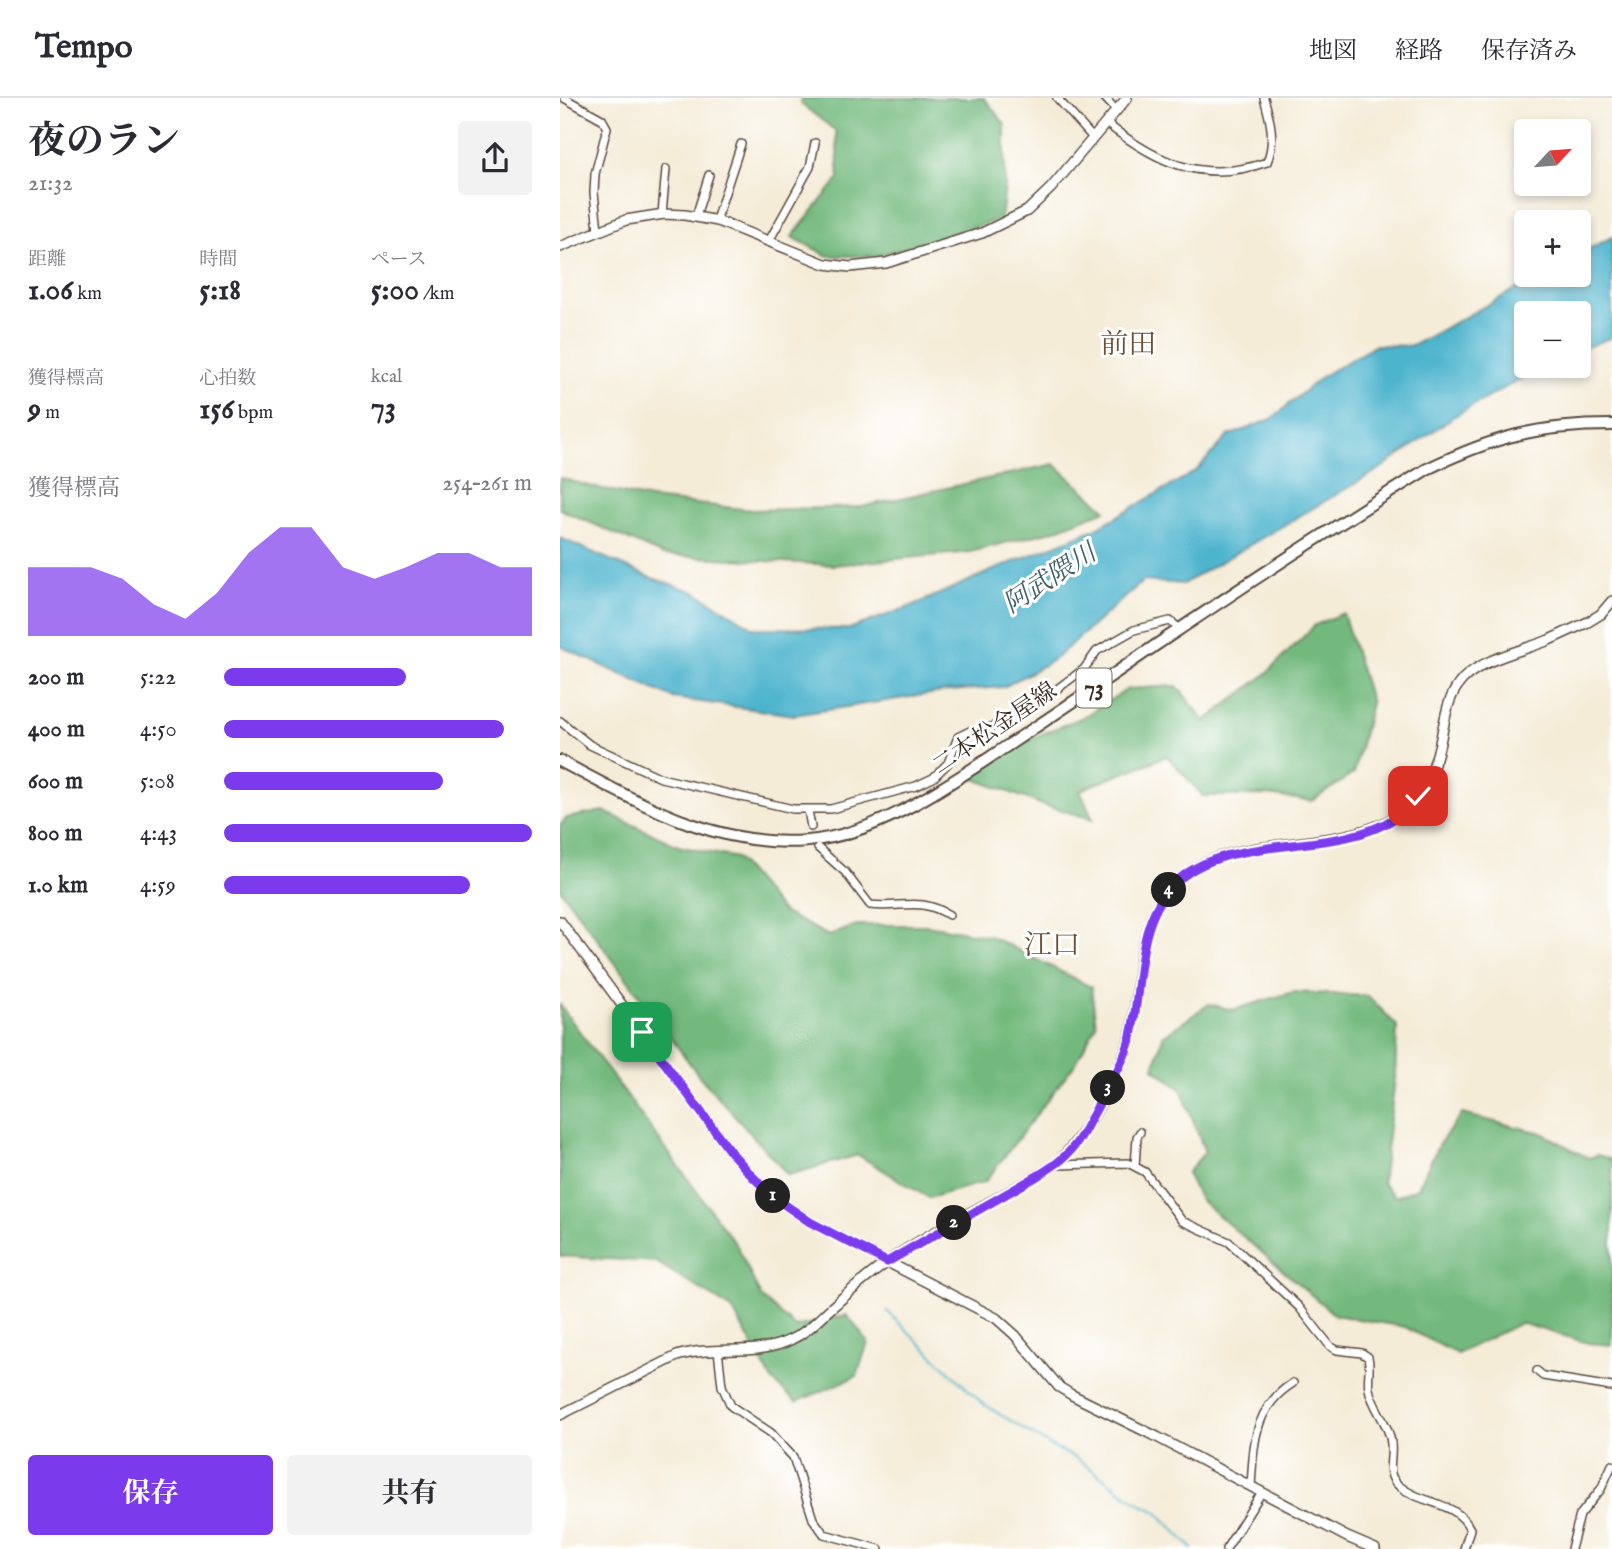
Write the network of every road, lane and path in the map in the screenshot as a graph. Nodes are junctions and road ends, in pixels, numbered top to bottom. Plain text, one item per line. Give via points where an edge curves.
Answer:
1 (564, 98) edge
2 (1058, 98) edge
3 (1105, 98) edge
4 (1127, 98) edge
5 (1264, 98) edge
6 (1116, 110) junction
7 (1106, 123) junction
8 (1093, 138) junction
9 (815, 143) dead end
10 (741, 144) dead end
11 (666, 169) dead end
12 (709, 175) dead end
13 (662, 214) junction
14 (696, 216) junction
15 (716, 220) junction
16 (598, 230) junction
17 (769, 241) junction
18 (560, 247) edge
19 (1612, 425) edge
20 (1612, 601) edge
21 (1180, 629) junction
22 (560, 721) edge
23 (560, 761) edge
24 (807, 810) junction
25 (811, 827) dead end
26 (818, 848) dead end
27 (949, 915) dead end
28 (560, 921) edge
29 (1140, 1132) dead end
30 (1055, 1165) junction
31 (1135, 1166) junction
32 (887, 1262) junction
33 (718, 1350) junction
34 (1537, 1371) dead end
35 (1293, 1383) dead end
36 (1612, 1387) edge
37 (560, 1415) edge
38 (1612, 1465) edge
39 (1251, 1486) junction
40 (1262, 1492) junction
41 (879, 1549) edge
42 (1226, 1549) edge
43 (1375, 1549) edge
44 (1464, 1549) edge
45 (1571, 1549) edge

1 - 16 street via 607,128 595,174
2 - 8 street
3 - 6 street
4 - 6 street
5 - 7 street via 1271,121 1267,162 1235,170 1218,172 1168,163
6 - 7 street
7 - 8 street
8 - 17 street via 1027,211 982,233 898,260 838,266
9 - 17 street via 810,167
10 - 15 street
11 - 13 street
12 - 14 street
13 - 14 street
13 - 16 street
14 - 15 street
15 - 17 street
16 - 18 street
19 - 21 main road, 二本松金屋線 / 73 via 1554,426 1466,450 1398,486
20 - 30 street via 1588,622 1464,678 1450,699 1432,771 1418,796 1394,818 1364,832 1216,859 1173,885 1147,931 1124,1055 1076,1145
21 - 23 main road, 二本松金屋線 / 73 via 934,794 868,827 808,841 718,834 671,817
21 - 24 street via 1170,621 1116,639 1026,712 958,737 944,769 925,783 831,809
22 - 24 street via 590,745 652,775
24 - 25 street
26 - 27 street via 845,872 870,905 923,904
28 - 32 street via 753,1177 810,1222
29 - 31 street
30 - 31 street
30 - 32 street
31 - 44 street via 1145,1172 1182,1221 1229,1242 1293,1302 1329,1346 1368,1357 1370,1393 1392,1444 1392,1476 1406,1490 1465,1519 1470,1529
32 - 33 street via 792,1339 751,1350
32 - 39 street via 996,1318 1059,1387
33 - 37 street via 677,1356
33 - 41 street via 722,1386 731,1406 771,1433 793,1457 818,1528 824,1534
34 - 36 street via 1543,1376
35 - 39 street via 1276,1395 1256,1430
38 - 45 street via 1601,1489 1580,1515
39 - 40 street
40 - 42 street
40 - 43 street

